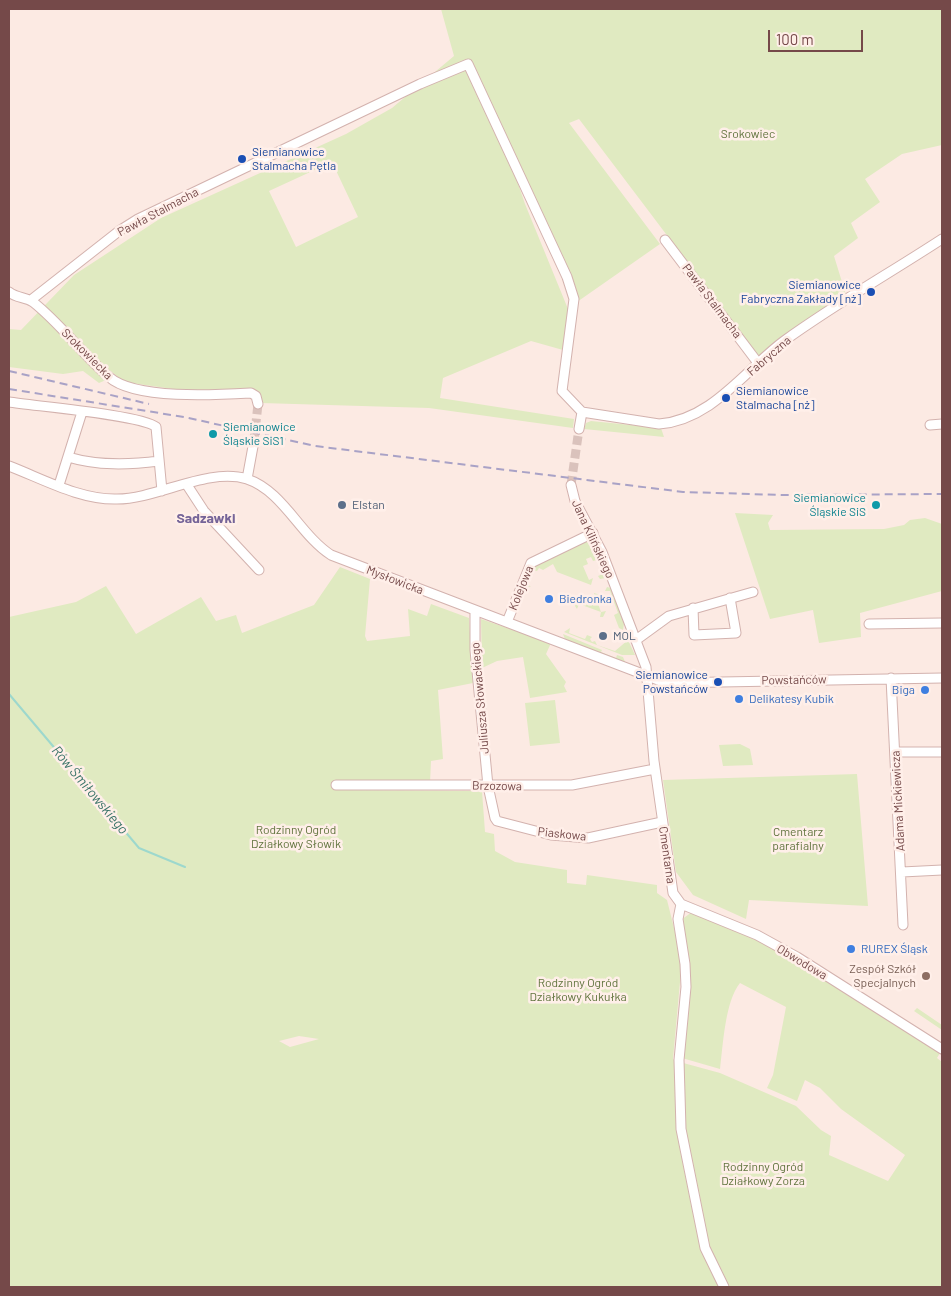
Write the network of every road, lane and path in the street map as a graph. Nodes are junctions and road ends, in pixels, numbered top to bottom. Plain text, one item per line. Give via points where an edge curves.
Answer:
1 (942, 239) edge
2 (665, 240) dead end
3 (9, 292) edge
4 (31, 300) junction
5 (758, 363) junction
6 (9, 402) edge
7 (258, 404) dead end
8 (82, 412) junction
9 (582, 412) junction
10 (942, 424) edge
11 (930, 425) dead end
12 (579, 429) tunnel mouth
13 (254, 441) tunnel mouth
14 (68, 457) junction
15 (159, 461) junction
16 (9, 466) edge
17 (247, 479) junction
18 (187, 485) junction
19 (571, 485) tunnel mouth
20 (59, 486) junction
21 (162, 492) junction
22 (593, 533) junction
23 (259, 570) dead end
24 (753, 592) dead end
25 (730, 598) junction
26 (692, 608) junction
27 (476, 610) junction
28 (508, 622) junction
29 (942, 623) edge
30 (869, 624) dead end
31 (636, 640) junction
32 (647, 677) junction
33 (891, 678) junction
34 (942, 678) edge
35 (896, 752) junction
36 (942, 752) edge
37 (656, 769) junction
38 (336, 785) dead end
39 (488, 786) junction
40 (662, 822) junction
41 (942, 870) edge
42 (902, 872) junction
43 (681, 904) junction
44 (903, 925) dead end
45 (942, 1049) edge
46 (724, 1287) edge

1 - 5 street, Fabryczna via 805,327
2 - 5 street, Pawła Stalmacha
3 - 4 street, Srokowiecka via 16,298
4 - 7 street, Srokowiecka via 110,378 123,386 199,396 251,393 256,396
4 - 9 street, Pawła Stalmacha via 119,231 168,204 468,64 574,299 562,391
5 - 9 street, Fabryczna via 733,388 682,420 647,423
6 - 8 street
8 - 14 street
8 - 15 street via 153,424
9 - 12 street
10 - 11 street
13 - 17 street
14 - 15 street via 122,465
14 - 20 street
15 - 21 street
16 - 20 street, Mysłowicka
17 - 18 street, Mysłowicka via 221,477
17 - 27 street, Mysłowicka via 272,495 331,555
18 - 21 street, Mysłowicka
18 - 23 street via 204,511
19 - 22 street, Jana Kilińskiego
20 - 21 street, Mysłowicka via 109,499
22 - 28 street, Kolejowa via 530,563
22 - 31 street, Jana Kilińskiego
24 - 25 street
25 - 26 street
25 - 26 street via 736,633 694,635
26 - 31 street via 669,616
27 - 28 street, Mysłowicka
27 - 39 street, Juliusza Słowackiego via 474,645
28 - 32 street, Mysłowicka
29 - 30 street
31 - 32 street, Jana Kilińskiego
32 - 33 street, Powstańców via 666,683
32 - 37 street, Cmentarna
33 - 34 street, Powstańców
33 - 35 street, Adama Mickiewicza
35 - 36 street
35 - 42 street, Adama Mickiewicza
37 - 39 street, Brzozowa via 572,785
37 - 40 street, Cmentarna
38 - 39 street, Brzozowa
39 - 40 street, Piaskowa via 492,812 497,821 551,835 598,837
40 - 43 street, Cmentarna via 673,892
41 - 42 street
42 - 44 street, Adama Mickiewicza
43 - 45 street, Obwodowa via 757,935 797,957
43 - 46 street, Cmentarna via 678,919 686,964 686,987 678,1103 686,1160 705,1248

